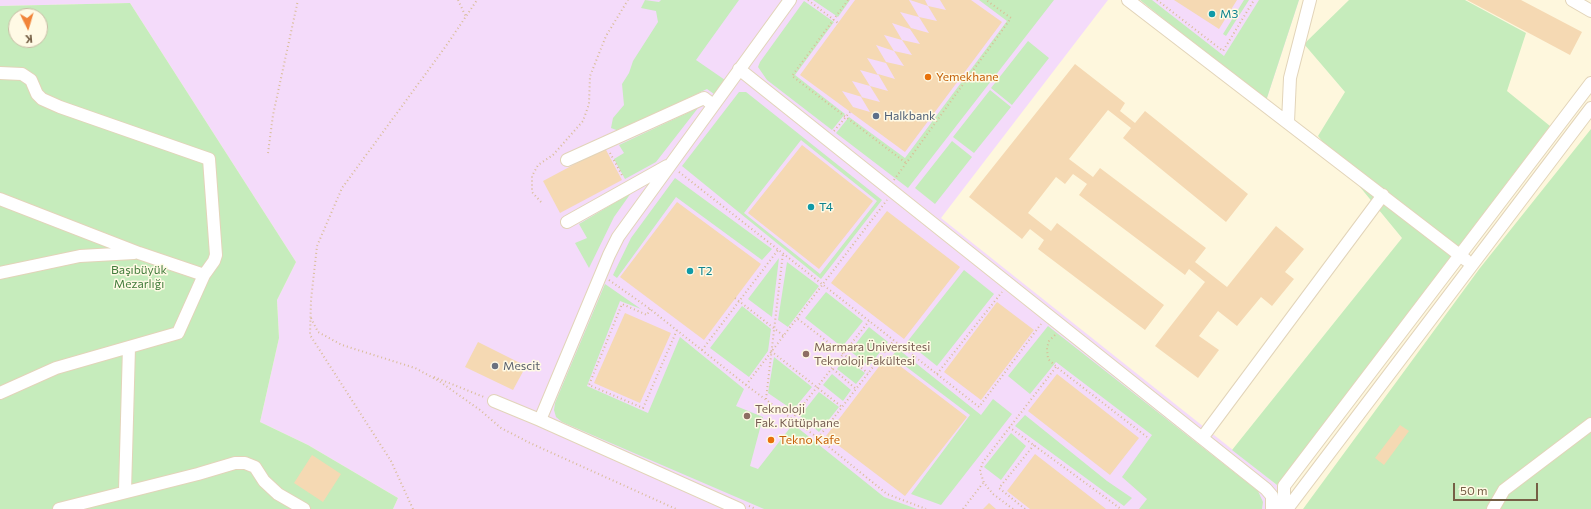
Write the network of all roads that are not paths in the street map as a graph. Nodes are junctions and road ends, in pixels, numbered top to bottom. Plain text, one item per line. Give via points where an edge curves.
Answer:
1 (790, 0) edge
2 (1128, 0) edge
3 (1310, 0) edge
4 (1572, 0) edge
5 (1591, 11) edge
6 (739, 69) junction
7 (0, 73) edge
8 (1591, 83) edge
9 (713, 105) junction
10 (1591, 108) edge
11 (1288, 122) junction
12 (567, 160) dead end
13 (672, 167) junction
14 (1383, 195) junction
15 (0, 199) edge
16 (567, 222) dead end
17 (140, 253) junction
18 (1460, 256) junction
19 (1473, 266) junction
20 (0, 273) edge
21 (204, 275) junction
22 (129, 347) junction
23 (0, 393) edge
24 (494, 401) road end
25 (540, 420) junction
26 (1591, 424) edge
27 (1202, 438) junction
28 (125, 491) junction
29 (740, 506) edge
30 (59, 509) edge
31 (304, 509) edge
32 (1272, 509) edge
33 (1286, 509) edge
34 (1493, 509) edge

1 - 6 lane
2 - 11 lane
3 - 11 lane via 1290,78
4 - 5 lane
6 - 9 lane
6 - 27 lane
7 - 21 lane via 22,74 31,80 42,99 60,107 209,158 216,255
8 - 18 lane
9 - 12 lane via 704,98
9 - 13 lane
10 - 19 lane
11 - 14 lane
13 - 16 lane via 628,187
13 - 25 lane via 618,237
14 - 18 lane
14 - 27 lane
15 - 17 lane
17 - 20 lane via 80,256
17 - 21 lane
18 - 19 lane
18 - 33 lane via 1284,486
19 - 33 lane
21 - 22 lane via 178,333
22 - 23 lane via 56,368
22 - 28 lane
24 - 25 lane
25 - 29 lane
26 - 34 lane via 1504,490
27 - 32 lane via 1266,489 1272,496
28 - 30 lane
28 - 31 lane via 235,463 245,463 255,468 278,494

